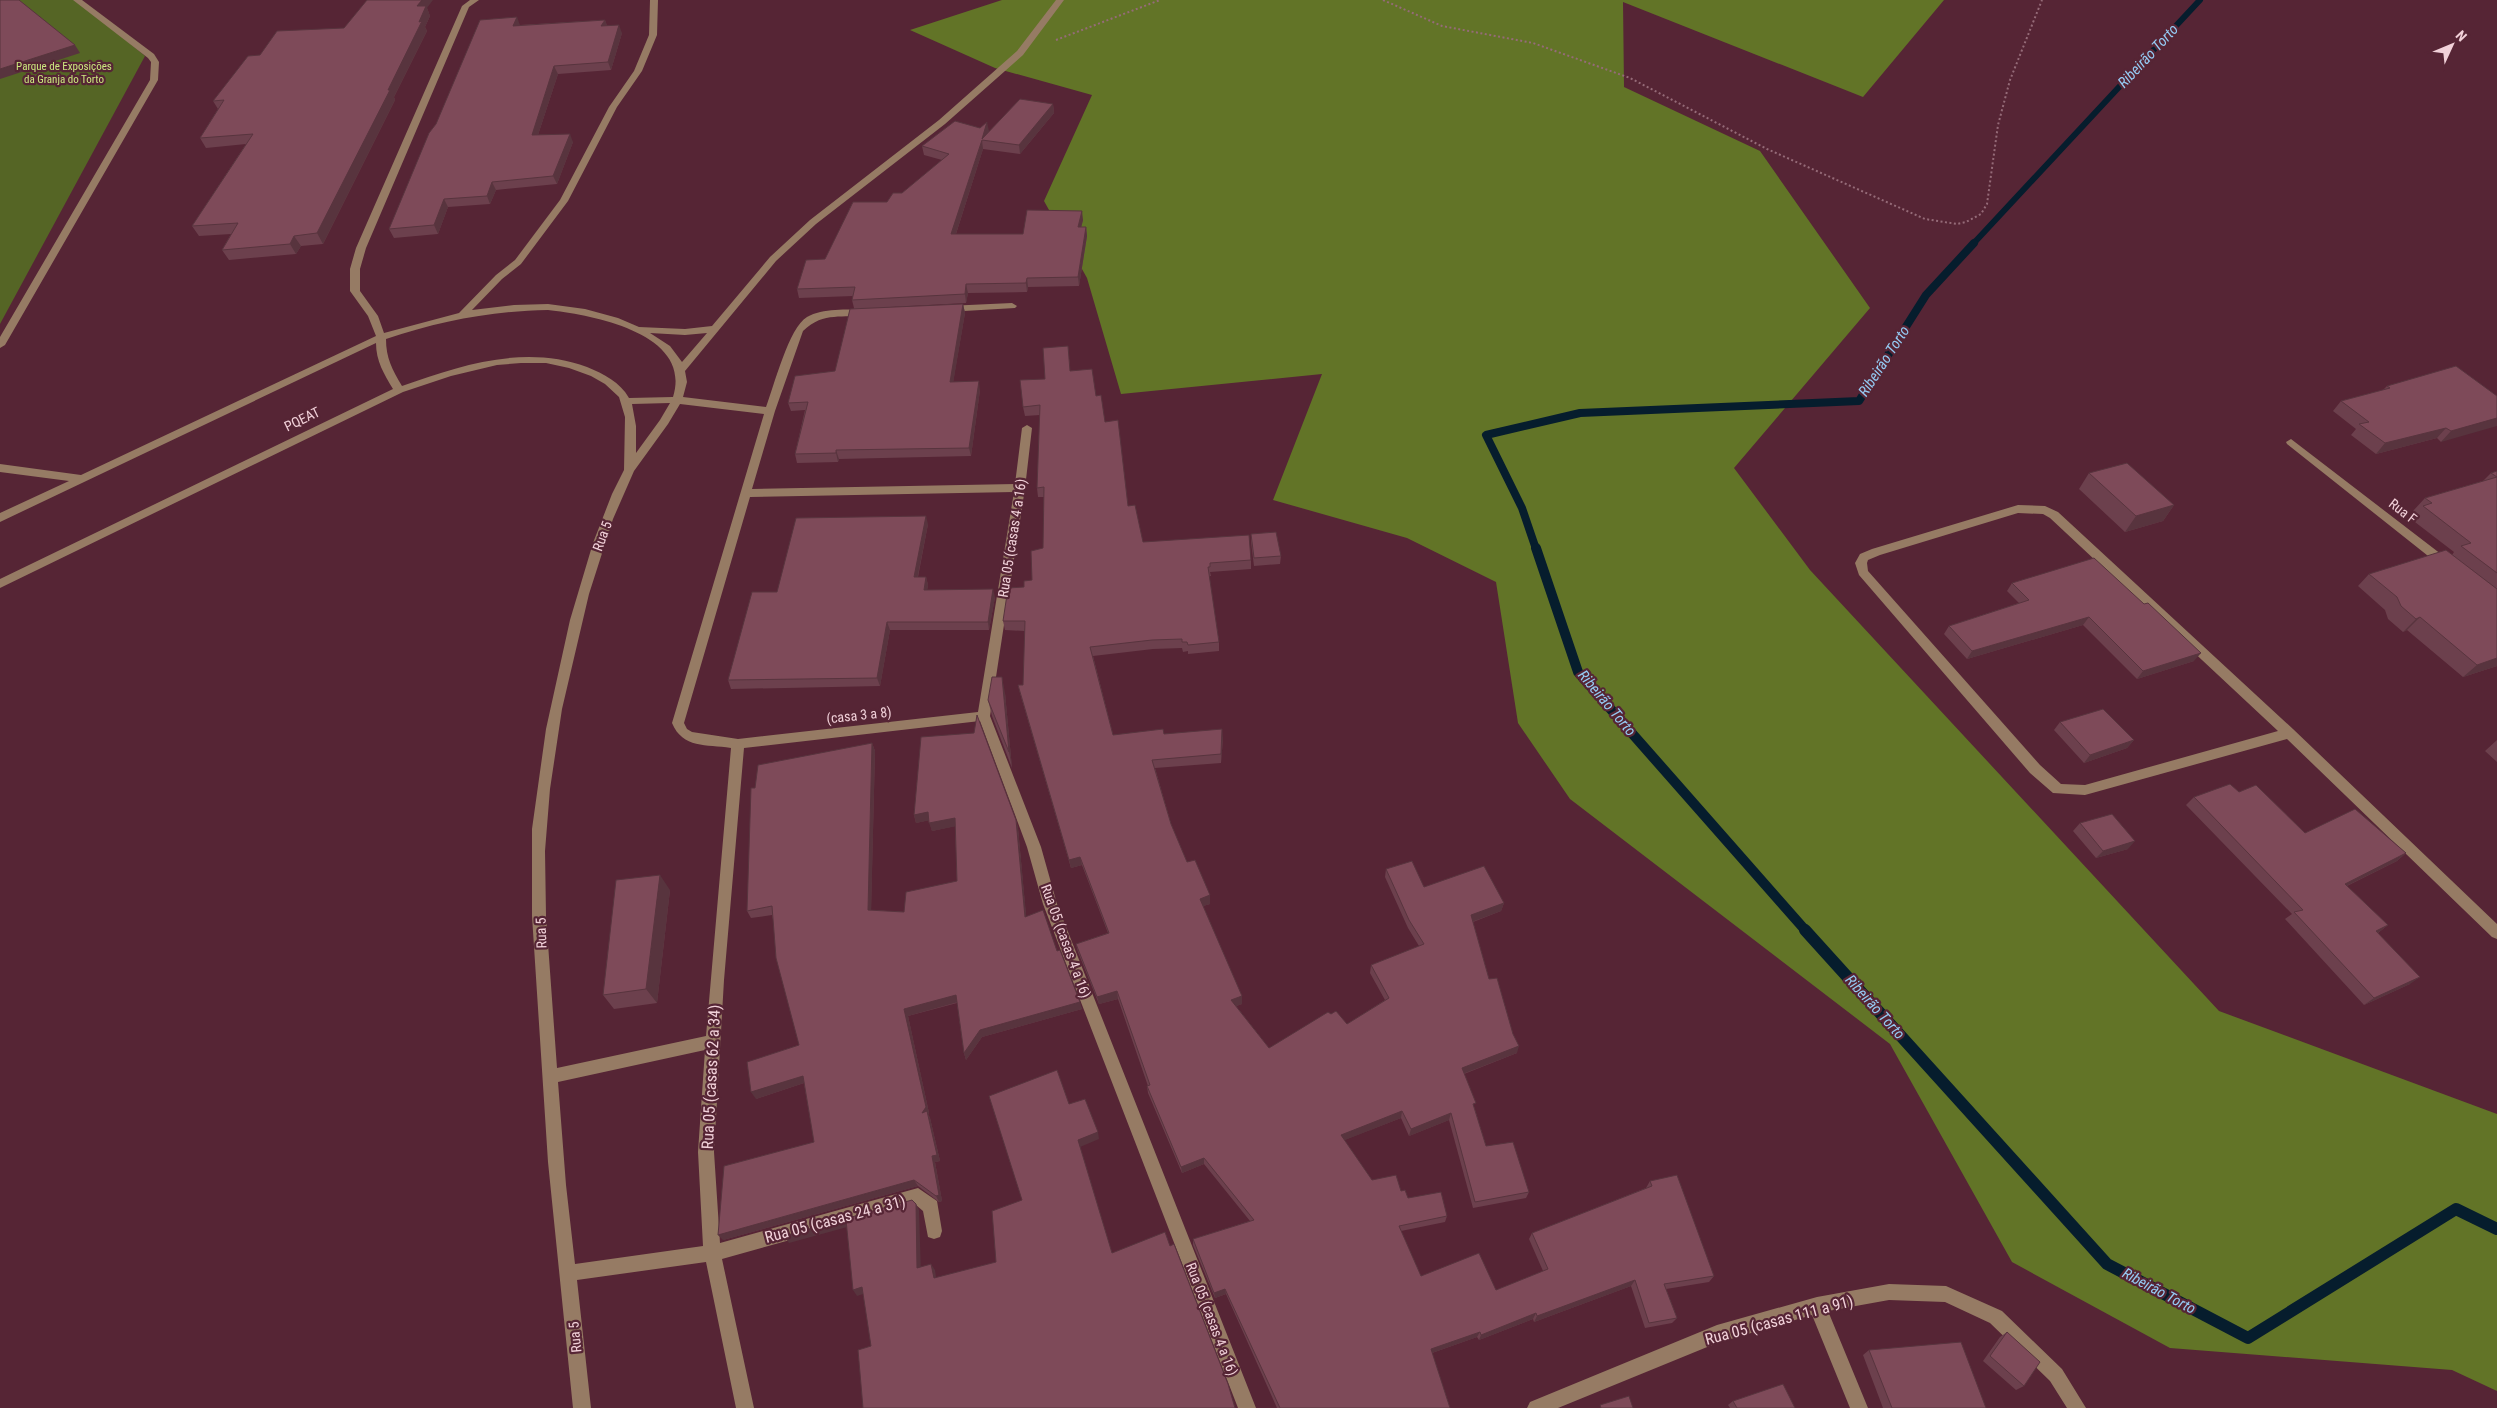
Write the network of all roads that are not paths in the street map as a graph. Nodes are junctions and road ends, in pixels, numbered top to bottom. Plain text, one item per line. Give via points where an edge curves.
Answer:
1 (77, 0) edge
2 (475, 0) edge
3 (654, 0) edge
4 (1060, 0) edge
5 (1012, 306) dead end
6 (934, 309) edge
7 (876, 312) edge
8 (462, 315) junction
9 (637, 329) junction
10 (714, 329) junction
11 (381, 337) junction
12 (0, 345) edge
13 (681, 370) junction
14 (399, 390) junction
15 (677, 400) junction
16 (626, 401) junction
17 (770, 411) junction
18 (1027, 428) dead end
19 (2291, 442) dead end
20 (0, 468) edge
21 (629, 470) junction
22 (81, 479) junction
23 (1020, 488) junction
24 (747, 493) junction
25 (0, 518) edge
26 (2459, 574) edge
27 (0, 584) edge
28 (984, 716) junction
29 (2289, 733) junction
30 (738, 744) junction
31 (2497, 933) edge
32 (713, 1041) junction
33 (550, 1077) junction
34 (934, 1232) dead end
35 (712, 1253) junction
36 (568, 1273) junction
37 (1817, 1306) junction
38 (582, 1408) edge
39 (744, 1408) edge
40 (1247, 1408) edge
41 (1536, 1408) edge
42 (1859, 1408) edge
43 (2077, 1408) edge

1 - 12 street via 151,56 155,62 154,80
2 - 11 street via 466,6 355,269 355,291 373,316
3 - 8 street via 653,35 638,71 613,107 564,201 518,262
4 - 10 street via 1020,53 942,122 813,222 773,259
5 - 6 street
7 - 17 street via 828,313 810,318 803,324
8 - 9 street via 498,309 539,308 583,312
8 - 11 street
9 - 10 street via 685,332
9 - 13 street via 658,341
10 - 13 street
11 - 14 street via 385,366
11 - 22 street
13 - 15 street
14 - 16 street, PQEAT via 489,362 544,360 578,366 603,378
14 - 27 street, PQEAT
15 - 16 street
15 - 17 street
15 - 21 street
16 - 21 street via 630,422
17 - 24 street
18 - 23 street, Rua 05 (casas 4 a 16)
19 - 26 street, Rua F
20 - 22 street
21 - 33 street, Rua 5 via 604,528 585,587 564,672 543,786 539,834 541,950
22 - 25 street
23 - 24 street
23 - 28 street, Rua 05 (casas 4 a 16)
24 - 30 street, (casa 3 a 8) via 678,723 689,737
28 - 30 street, (casa 3 a 8)
28 - 40 street, Rua 05 (casas 4 a 16) via 1034,847 1050,904
29 - 29 street via 2066,524 2045,510 2018,509 1876,552 1862,560 1861,566 1870,579 2035,769 2058,788 2085,790
29 - 31 street
30 - 32 street, Rua 05 (casas 62 a 34)
32 - 33 street
32 - 35 street, Rua 05 (casas 62 a 34) via 706,1152
33 - 36 street, Rua 5
34 - 35 street, Rua 05 (casas 24 a 31) via 931,1207 918,1196
35 - 36 street
35 - 39 street, Rua 05 (casas 62 a 34)
36 - 38 street, Rua 5
37 - 41 street, Rua 05 (casas 111 a 91) via 1717,1334
37 - 42 street
37 - 43 street, Rua 05 (casas 111 a 91) via 1888,1292 1946,1294 1996,1316 2056,1375

